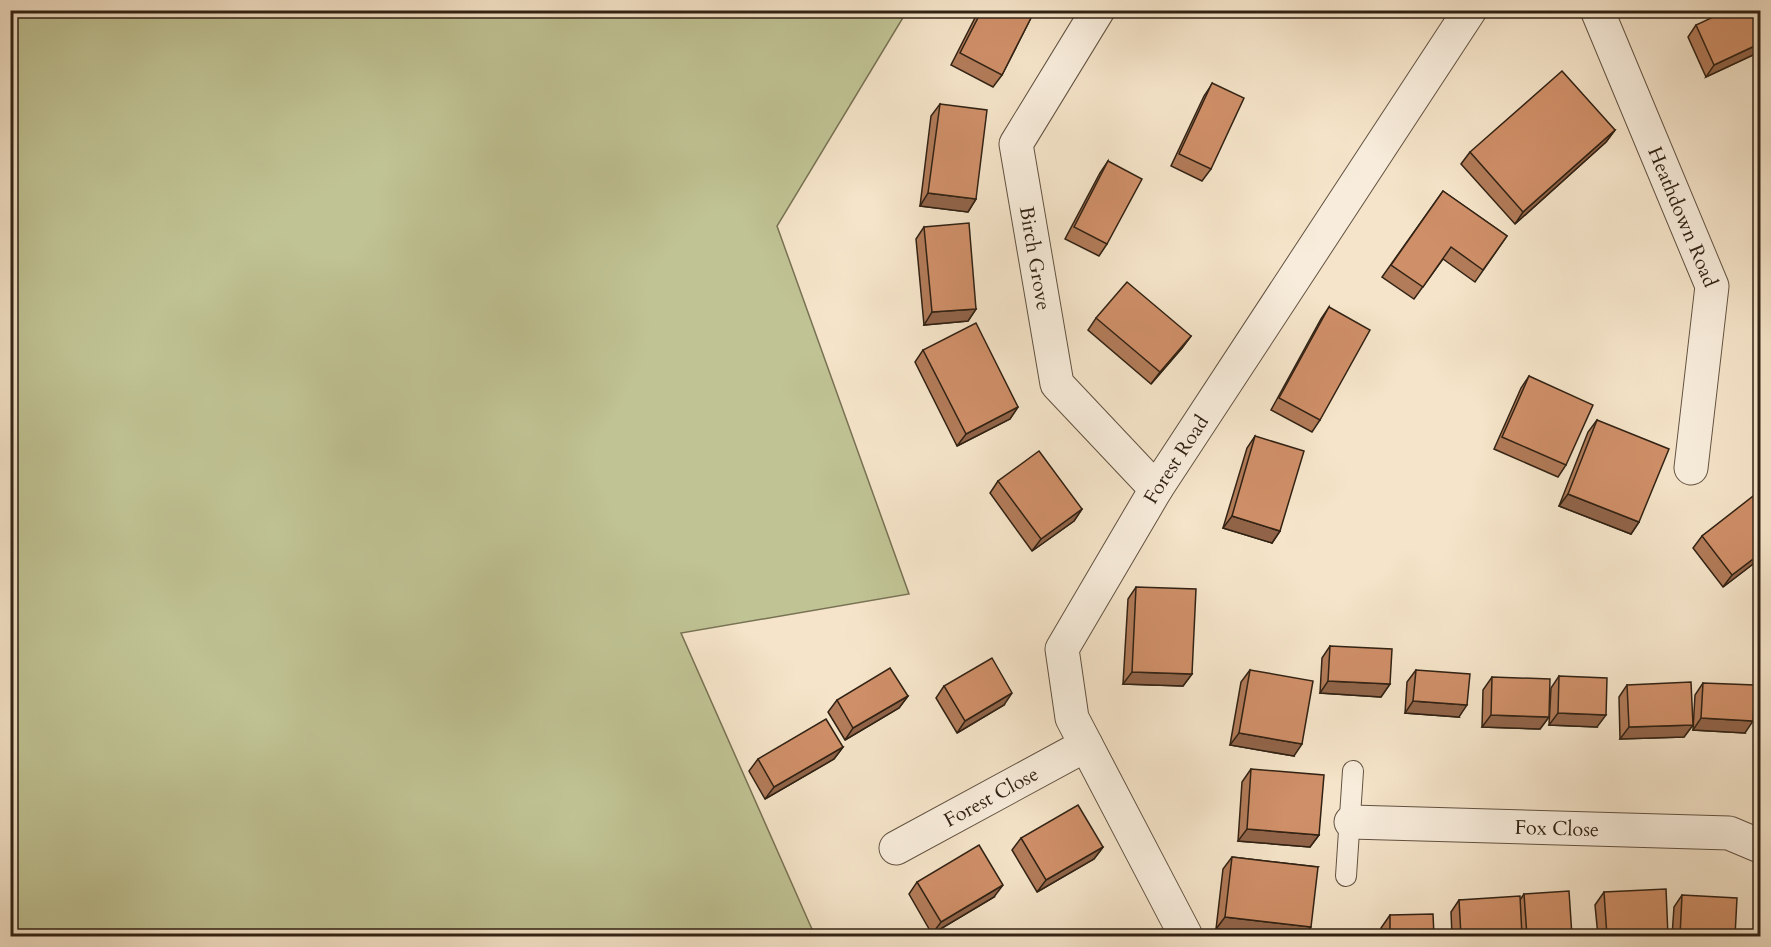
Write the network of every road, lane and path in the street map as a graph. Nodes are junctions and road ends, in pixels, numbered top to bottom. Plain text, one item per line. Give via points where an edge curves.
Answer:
1 (1098, 10) edge
2 (1470, 10) edge
3 (1597, 10) edge
4 (1691, 468) dead end
5 (1156, 489) junction
6 (1086, 745) junction
7 (1353, 771) dead end
8 (1351, 822) junction
9 (1761, 846) edge
10 (896, 848) dead end
11 (1346, 876) dead end
12 (1186, 936) edge

1 - 5 street, Birch Grove via 1016,144 1057,384
2 - 5 street, Forest Road
3 - 4 street, Heathdown Road via 1712,286
5 - 6 street, Forest Road via 1062,649 1072,718
6 - 10 street, Forest Close
6 - 12 street, Forest Road
7 - 8 lane
8 - 9 street, Fox Close via 1729,833
8 - 11 lane

